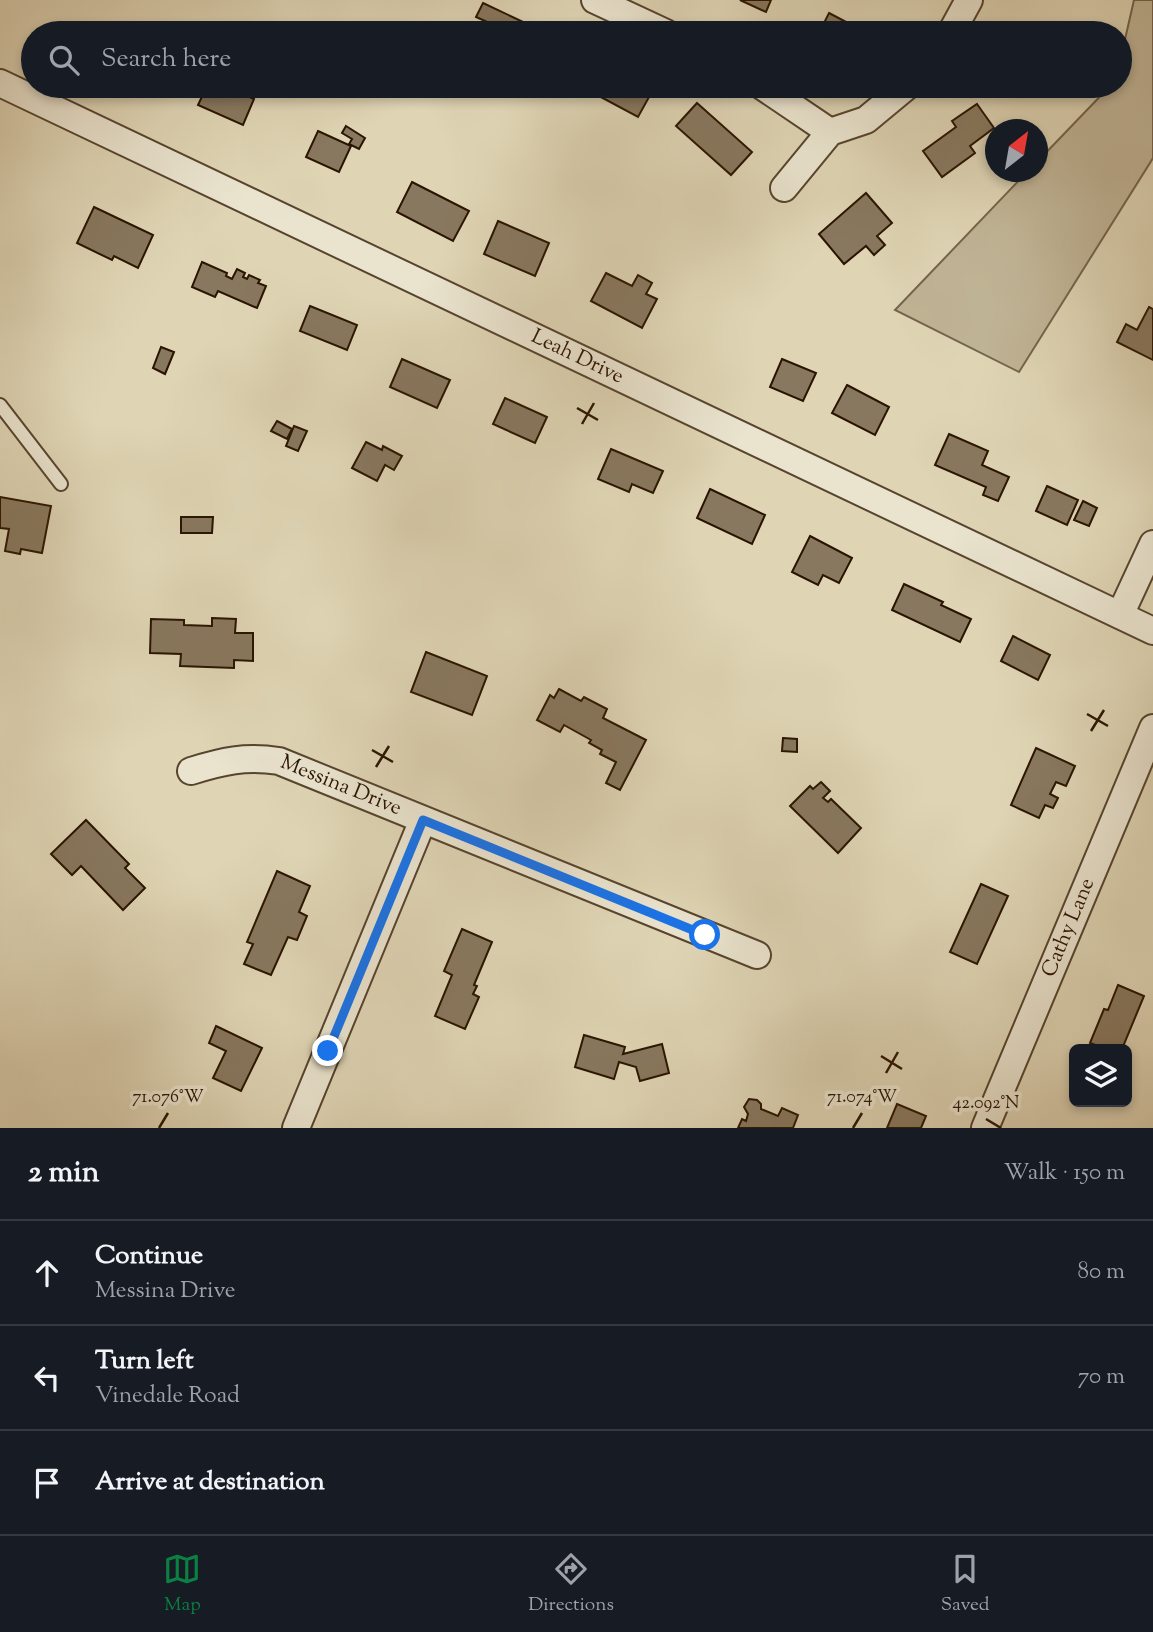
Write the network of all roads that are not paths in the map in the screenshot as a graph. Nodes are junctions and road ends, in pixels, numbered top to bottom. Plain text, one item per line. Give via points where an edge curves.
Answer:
1 (595, 0) edge
2 (969, 0) edge
3 (640, 21) edge
4 (958, 21) edge
5 (0, 83) edge
6 (21, 93) edge
7 (32, 98) edge
8 (780, 98) edge
9 (893, 98) edge
10 (830, 132) junction
11 (784, 188) dead end
12 (0, 405) edge
13 (61, 484) dead end
14 (1153, 544) edge
15 (1120, 615) junction
16 (1153, 631) edge
17 (1153, 728) edge
18 (191, 771) dead end
19 (423, 820) junction
20 (757, 956) dead end
21 (296, 1128) edge
22 (985, 1128) edge

1 - 3 street
2 - 4 street
5 - 6 street, Leah Drive
7 - 15 street, Leah Drive
8 - 10 street
9 - 10 street via 866,120
10 - 11 street
12 - 13 lane
14 - 15 street
15 - 16 street, Leah Drive
17 - 22 street, Cathy Lane
18 - 19 street, Messina Drive via 230,759 279,761
19 - 20 street, Messina Drive
19 - 21 street

